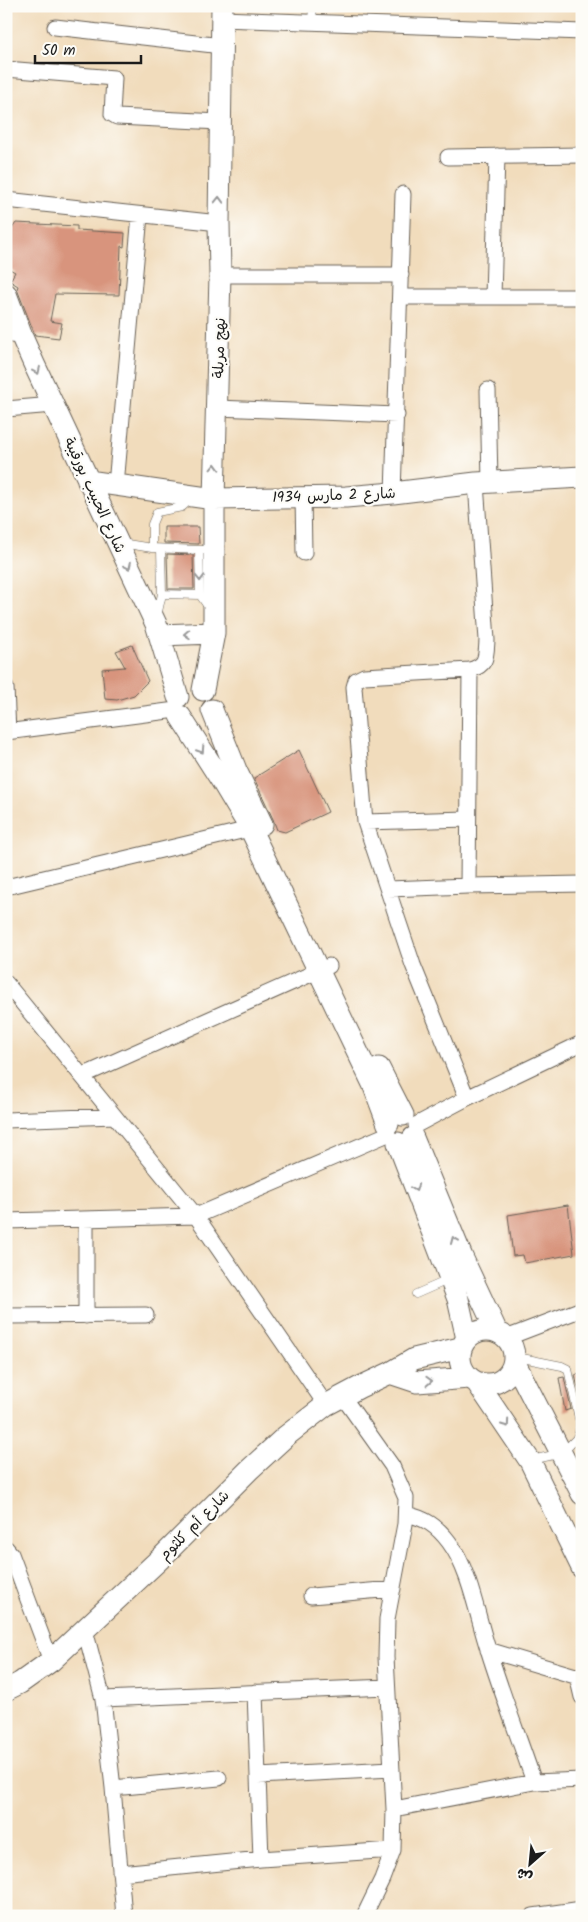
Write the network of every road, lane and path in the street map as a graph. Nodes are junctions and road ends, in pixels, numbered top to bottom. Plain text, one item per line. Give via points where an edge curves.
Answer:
1 (312, 6) edge
2 (222, 12) edge
3 (313, 22) junction
4 (55, 27) dead end
5 (582, 32) edge
6 (222, 46) junction
7 (6, 69) edge
8 (220, 122) junction
9 (582, 155) edge
10 (496, 156) junction
11 (448, 157) dead end
12 (403, 194) dead end
13 (6, 200) edge
14 (140, 214) junction
15 (219, 223) junction
16 (220, 275) junction
17 (401, 275) junction
18 (6, 294) edge
19 (582, 296) edge
20 (400, 297) junction
21 (492, 297) junction
22 (14, 336) edge
23 (488, 390) dead end
24 (53, 405) junction
25 (217, 408) junction
26 (6, 409) edge
27 (397, 415) junction
28 (582, 477) edge
29 (88, 481) junction
30 (483, 482) junction
31 (116, 485) junction
32 (393, 493) junction
33 (303, 496) junction
34 (204, 497) junction
35 (117, 542) junction
36 (156, 548) junction
37 (207, 550) junction
38 (304, 553) dead end
39 (162, 594) junction
40 (200, 595) junction
41 (214, 624) junction
42 (158, 629) junction
43 (470, 670) junction
44 (6, 688) edge
45 (203, 690) junction
46 (178, 708) junction
47 (212, 710) junction
48 (7, 732) edge
49 (467, 819) junction
50 (365, 822) junction
51 (256, 827) junction
52 (582, 884) edge
53 (468, 886) junction
54 (6, 887) edge
55 (388, 889) junction
56 (324, 968) junction
57 (6, 983) edge
58 (582, 1043) edge
59 (82, 1076) junction
60 (467, 1098) junction
61 (114, 1116) junction
62 (6, 1120) edge
63 (401, 1130) junction
64 (196, 1216) junction
65 (86, 1219) junction
66 (6, 1220) edge
67 (460, 1276) junction
68 (416, 1294) dead end
69 (582, 1309) edge
70 (146, 1315) dead end
71 (6, 1316) edge
72 (86, 1316) junction
73 (464, 1343) junction
74 (508, 1347) junction
75 (390, 1373) junction
76 (473, 1381) junction
77 (334, 1401) junction
78 (562, 1452) junction
79 (530, 1461) junction
80 (582, 1494) edge
81 (406, 1514) junction
82 (6, 1548) edge
83 (582, 1568) edge
84 (393, 1589) junction
85 (311, 1596) dead end
86 (85, 1630) junction
87 (488, 1650) junction
88 (51, 1661) junction
89 (579, 1677) edge
90 (387, 1687) junction
91 (6, 1690) edge
92 (254, 1692) junction
93 (582, 1697) edge
94 (103, 1699) junction
95 (392, 1769) junction
96 (258, 1776) junction
97 (219, 1778) dead end
98 (582, 1780) edge
99 (534, 1782) junction
100 (113, 1788) junction
101 (394, 1808) junction
102 (393, 1850) junction
103 (262, 1859) junction
104 (120, 1874) junction
105 (582, 1909) edge
106 (124, 1916) edge
107 (364, 1916) edge
108 (533, 1916) edge

1 - 3 lane
2 - 3 street
2 - 6 main road, نهج مربلة
3 - 5 street
4 - 6 street
6 - 8 main road, نهج مربلة
7 - 8 street via 114,78 112,114 117,117
15 -> 8 main road, نهج مربلة
9 - 10 street
10 - 11 street
10 - 21 street
12 - 17 street
13 - 14 street
14 - 15 street
14 - 31 street
15 - 16 main road, نهج مربلة
16 - 17 street
16 - 25 main road, نهج مربلة
17 - 20 street
18 - 22 main road, شارع الحبيب بورقيبة
19 - 21 street
20 - 21 street
20 - 27 street
22 -> 24 main road, شارع الحبيب بورقيبة
23 - 30 street
24 - 26 street
24 - 29 main road, شارع الحبيب بورقيبة
25 - 27 street
34 -> 25 main road, نهج مربلة
27 - 32 street
28 - 30 main road, شارع 2 مارس 1934
29 - 31 main road, شارع 2 مارس 1934
29 - 35 main road, شارع الحبيب بورقيبة
30 - 32 main road, شارع 2 مارس 1934
30 - 43 street via 487,640 483,664
31 - 34 main road, شارع 2 مارس 1934
32 - 33 main road, شارع 2 مارس 1934
33 - 34 main road, شارع 2 مارس 1934
33 - 38 street
34 - 36 lane via 182,507 157,512 152,524
34 - 37 main road, نهج مربلة
35 - 36 lane
35 -> 42 main road, شارع الحبيب بورقيبة
36 - 37 lane
36 - 39 lane
37 -> 40 lane
37 - 41 main road, نهج مربلة
39 - 40 lane
39 - 42 lane
40 - 41 lane
41 -> 42 main road
41 - 45 main road, نهج مربلة
42 - 46 main road, شارع الحبيب بورقيبة
43 - 49 street
43 - 50 street via 364,676 356,680
44 - 48 street
45 - 46 main road via 187,689
45 - 47 main road via 209,695
46 - 47 main road via 191,724 204,721
46 - 48 street
46 -> 51 main road, شارع الحبيب بورقيبة via 223,783
47 - 51 main road
49 - 50 street
49 - 53 street
50 - 55 street
51 - 54 street
51 - 56 main road
52 - 53 street
53 - 55 street
55 - 60 street via 413,965
56 - 59 street
56 - 63 main road via 372,1084
57 - 59 street
58 - 60 street
59 - 61 street
60 - 63 street
61 - 62 street
61 - 64 street
63 - 64 street
63 - 67 main road
64 - 65 street
64 - 77 street
65 - 66 street
65 - 72 street
67 - 68 lane
67 - 73 main road via 458,1299
67 - 74 main road
69 - 74 street
70 - 72 street
71 - 72 street
73 - 74 main road via 471,1334 488,1330
73 - 75 main road, شارع أم كلثوم via 414,1359
73 - 76 main road via 460,1364
74 - 76 main road via 511,1370 505,1378 488,1385
74 - 78 main road
74 - 78 lane via 566,1367 570,1372 580,1423 576,1439
75 -> 76 main road via 417,1382
75 - 77 main road, شارع أم كلثوم
76 -> 79 main road
77 - 81 street via 392,1466 406,1498
77 - 86 main road, شارع أم كلثوم via 286,1436
78 - 79 lane
78 - 80 main road
79 - 83 main road
81 - 84 street
81 - 87 street via 431,1522 450,1543 473,1595
82 - 88 street
84 - 85 street
84 - 90 street via 387,1619
86 - 88 main road, شارع أم كلثوم
86 - 94 street
87 - 89 street
87 - 99 street
88 - 91 main road, شارع أم كلثوم
89 - 93 street
90 - 92 street
90 - 95 street
92 - 94 street
92 - 96 street
94 - 100 street
95 - 96 street
95 - 101 street
96 - 103 street
97 - 100 street
98 - 99 street
99 - 101 street
100 - 104 street
101 - 102 street
102 - 103 street
102 - 107 street
103 - 104 street
104 - 106 street
105 - 108 street

